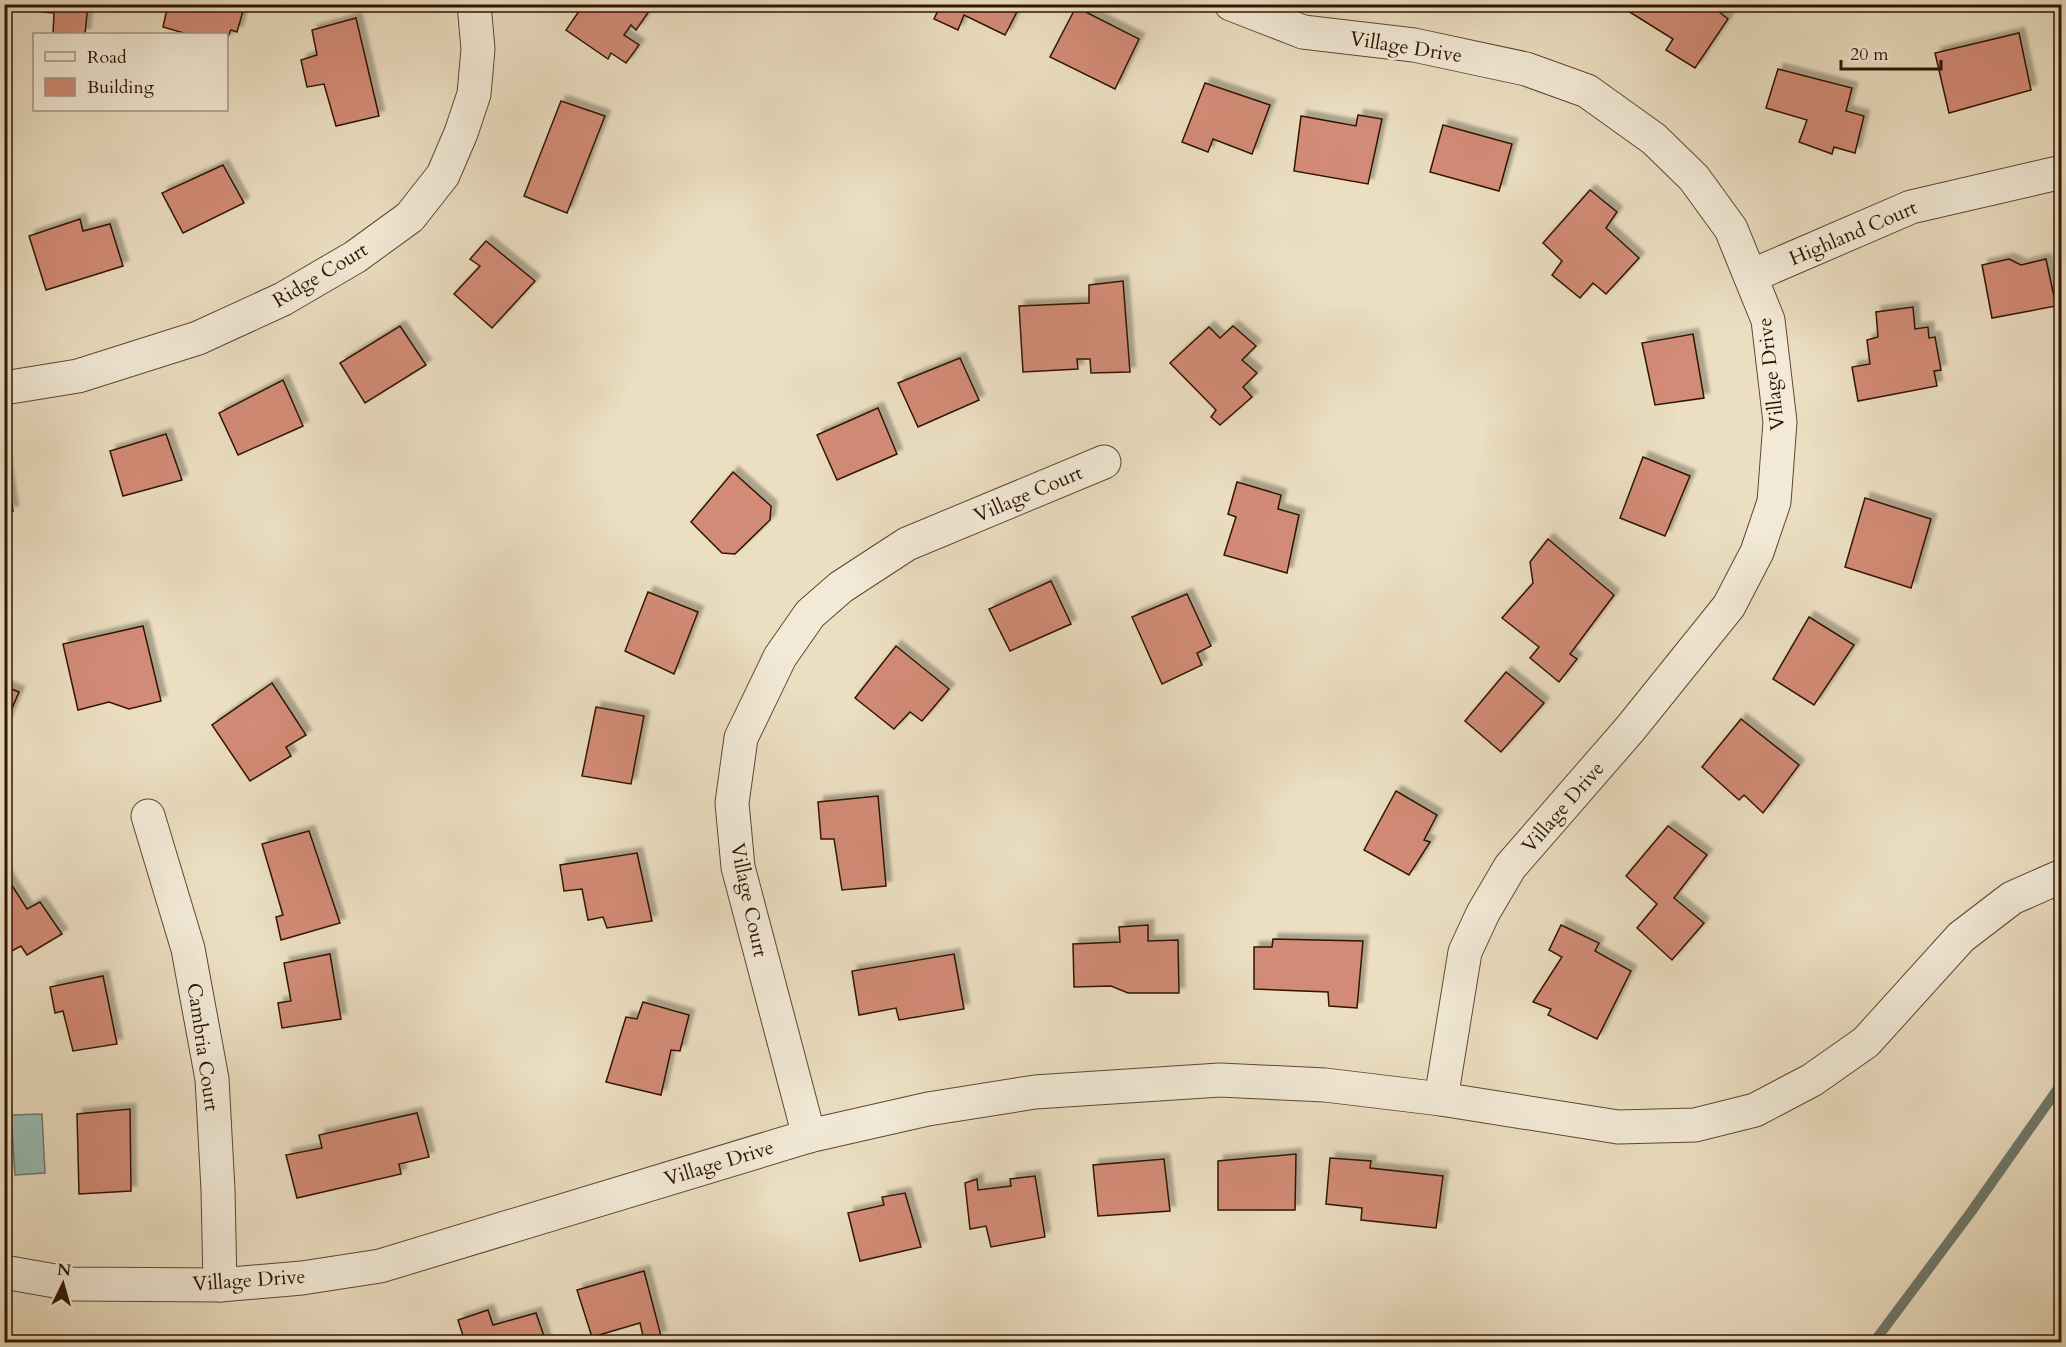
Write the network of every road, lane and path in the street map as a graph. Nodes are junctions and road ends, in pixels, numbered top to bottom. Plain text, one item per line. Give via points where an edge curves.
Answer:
1 (474, 4) edge
2 (1231, 4) edge
3 (2061, 172) edge
4 (1751, 276) junction
5 (4, 388) edge
6 (1104, 462) dead end
7 (148, 816) dead end
8 (2061, 876) edge
9 (1441, 1099) junction
10 (809, 1136) junction
11 (4, 1272) edge
12 (220, 1285) junction

1 - 5 street, Ridge Court via 478,49 474,94 443,175 410,217 355,257 283,299 198,338 78,376
2 - 4 street, Village Drive via 1303,32 1425,48 1526,69 1587,91 1654,139 1694,178 1731,229
3 - 4 street, Highland Court via 1911,207
4 - 9 street, Village Drive via 1768,320 1780,422 1774,502 1757,552 1729,606 1630,729 1510,867 1483,913 1465,952
6 - 10 street, Village Court via 907,544 841,587 810,614 780,657 741,738 732,803 738,867
7 - 12 street, Cambria Court via 188,949 212,1079
8 - 9 street, Village Drive via 2012,898 1960,937 1866,1042 1812,1080 1755,1110 1695,1125 1618,1127
9 - 10 street, Village Drive via 1326,1085 1220,1080 1125,1085 1035,1092 939,1107
10 - 12 street, Village Drive via 380,1266
11 - 12 street, Village Drive via 72,1284

